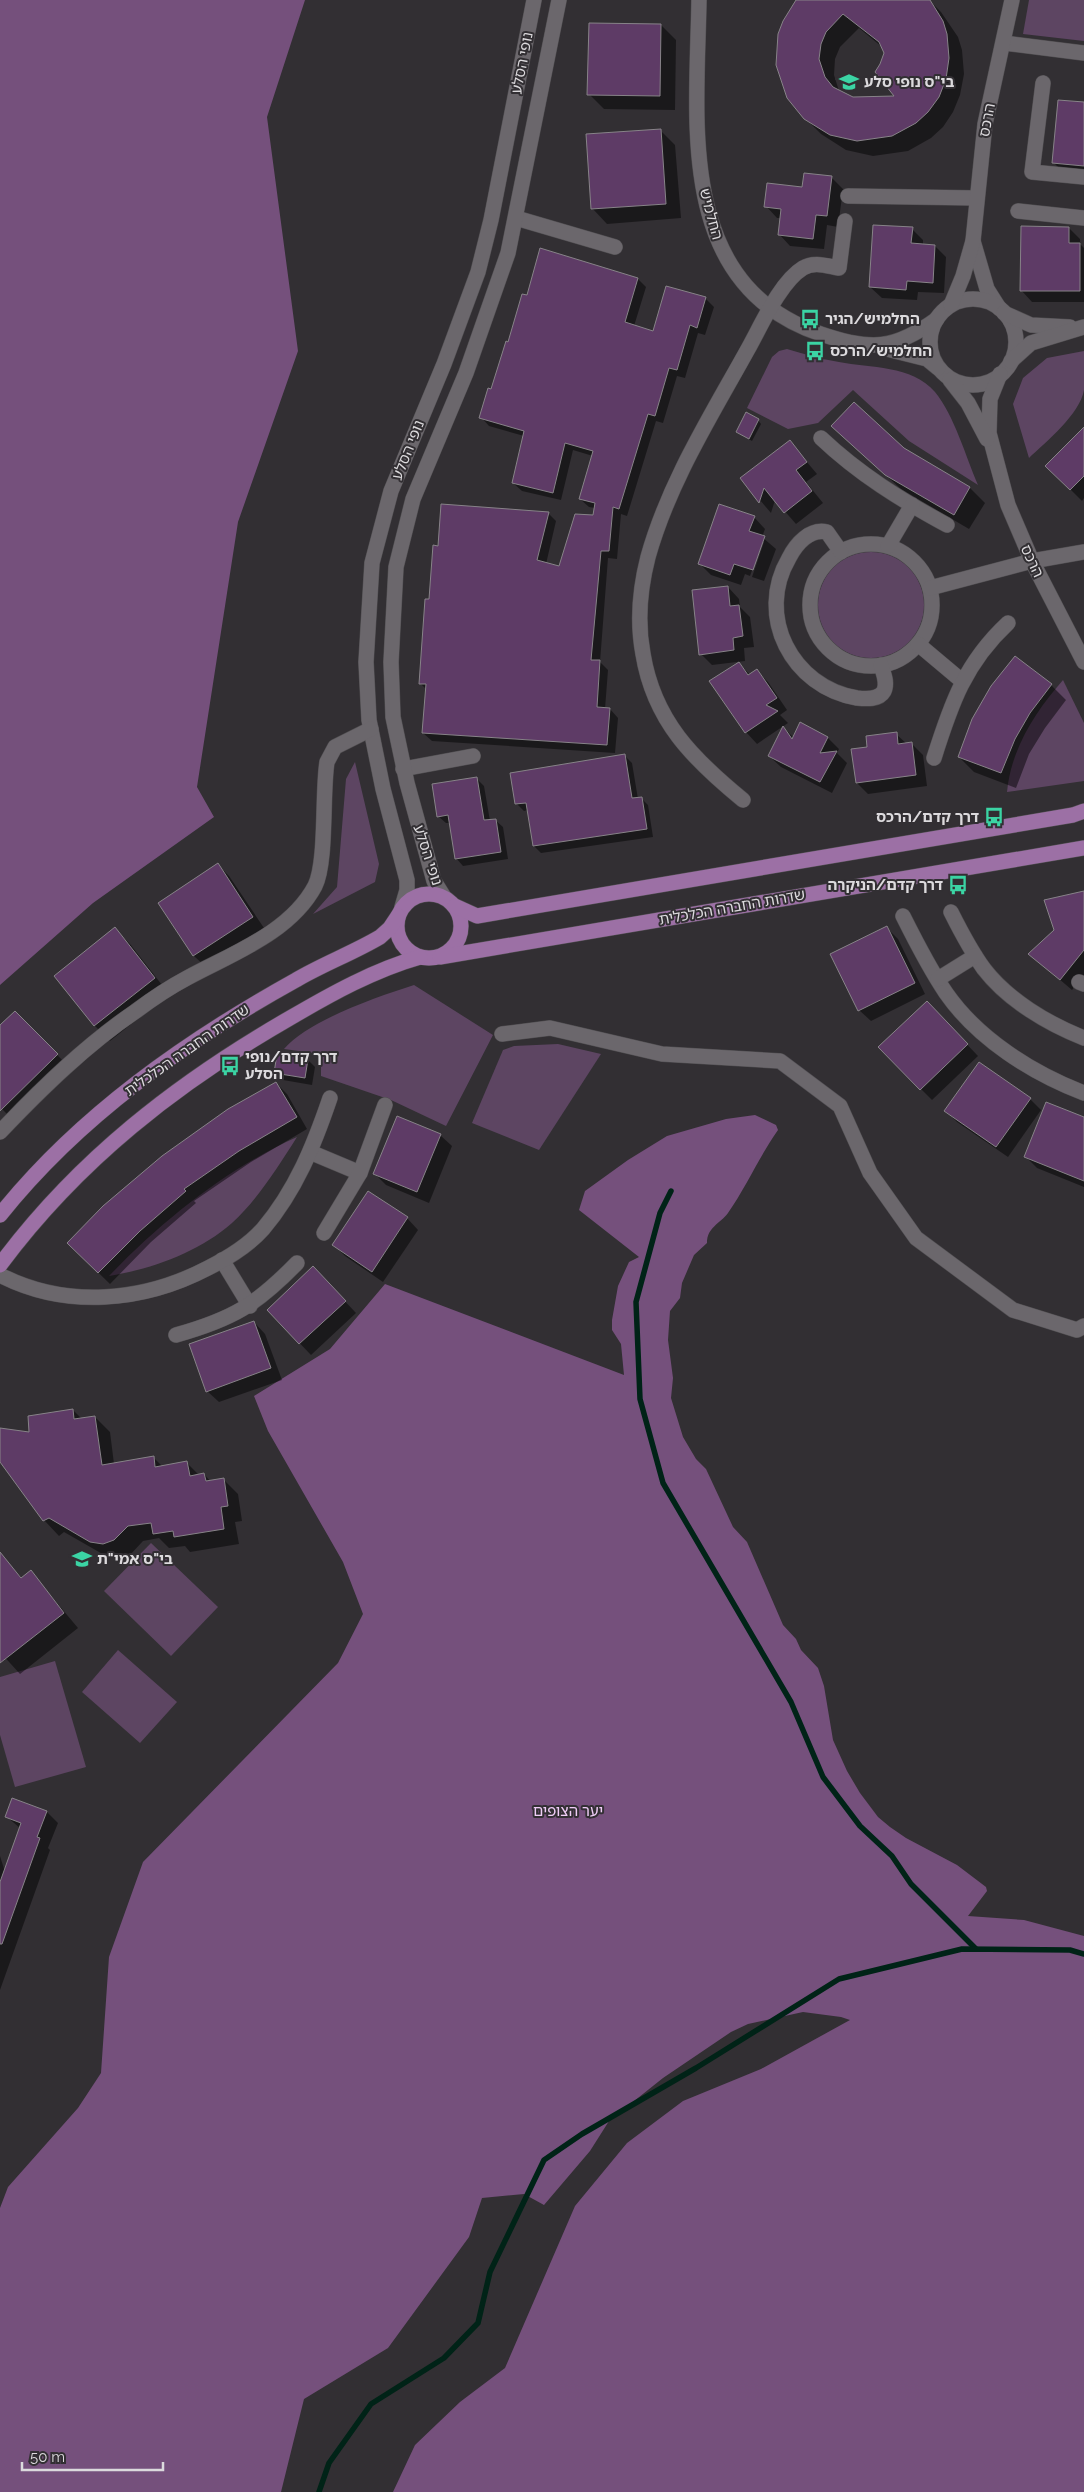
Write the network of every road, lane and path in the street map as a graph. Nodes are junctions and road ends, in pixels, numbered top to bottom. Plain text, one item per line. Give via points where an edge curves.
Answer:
1 (534, 0) edge
2 (559, 0) edge
3 (699, 0) edge
4 (1012, 0) edge
5 (1004, 44) junction
6 (1084, 53) edge
7 (1043, 83) dead end
8 (1084, 177) edge
9 (848, 196) dead end
10 (977, 198) junction
11 (1018, 210) dead end
12 (516, 218) junction
13 (1084, 218) edge
14 (844, 222) dead end
15 (973, 241) junction
16 (615, 246) dead end
17 (951, 305) junction
18 (770, 308) junction
19 (1001, 311) junction
20 (937, 319) junction
21 (1083, 327) edge
22 (862, 344) junction
23 (1011, 361) junction
24 (944, 374) junction
25 (1000, 374) junction
26 (821, 438) dead end
27 (995, 454) junction
28 (912, 505) junction
29 (948, 525) dead end
30 (888, 546) junction
31 (841, 552) junction
32 (1084, 552) edge
33 (1032, 561) junction
34 (930, 588) junction
35 (1008, 623) dead end
36 (918, 644) junction
37 (1084, 662) edge
38 (880, 665) junction
39 (962, 681) junction
40 (371, 729) junction
41 (474, 756) dead end
42 (934, 758) dead end
43 (404, 769) junction
44 (743, 800) dead end
45 (1084, 811) edge
46 (1084, 848) edge
47 (449, 901) junction
48 (400, 912) junction
49 (951, 912) dead end
50 (903, 916) dead end
51 (440, 956) junction
52 (975, 956) junction
53 (420, 957) junction
54 (938, 979) junction
55 (502, 1034) dead end
56 (1084, 1038) edge
57 (1084, 1093) edge
58 (330, 1098) dead end
59 (385, 1105) dead end
60 (0, 1132) edge
61 (310, 1152) junction
62 (360, 1173) junction
63 (0, 1214) edge
64 (324, 1233) dead end
65 (222, 1260) junction
66 (297, 1263) dead end
67 (0, 1265) edge
68 (0, 1275) edge
69 (250, 1306) junction
70 (1084, 1326) edge
71 (176, 1336) dead end

1 - 40 street, נופי הסלע via 478,272 444,364 397,475 378,534 372,563 366,662
2 - 12 street, נופי הסלע
3 - 18 street, החלמיש via 698,154 707,205 722,250 734,273
4 - 5 street, הרכס
5 - 6 street
5 - 10 street, הרכס via 985,124
7 - 8 street via 1032,172
9 - 10 street
10 - 15 street, הרכס
11 - 13 street
12 - 16 street
12 - 43 street, נופי הסלע via 490,311 422,476 402,540 394,593 391,662 393,717
14 - 18 street via 839,268 817,264 805,266 794,273
15 - 17 street, הרכס via 964,276
15 - 19 street, הרכס via 988,289
17 - 19 street via 965,300 986,302
17 - 20 street
18 - 22 street, החלמיש via 802,328 851,344
18 - 44 street via 679,476 661,518 648,557 640,626 648,680 668,723 703,767
19 - 21 street via 1031,325
19 - 23 street via 1015,334
20 - 22 street, החלמיש via 901,342
20 - 24 street via 930,340 932,355
21 - 23 street via 1032,344
22 - 24 street, החלמיש via 917,355
23 - 25 street
24 - 25 street via 963,384 979,385
24 - 27 street, הרכס via 975,414
25 - 27 street, הרכס via 990,399 988,415
26 - 28 street via 864,475
27 - 33 street, הרכס via 1008,505
28 - 29 street
28 - 30 street
30 - 31 street via 858,545
30 - 34 street via 917,564
31 - 38 street via 825,565 814,582 810,603 813,624 826,646 842,659 868,666
31 - 38 street via 827,532 821,530 799,543 783,570 778,587 777,620 781,635 788,652 812,680 842,695 866,699 878,697 886,684
32 - 33 street
33 - 34 street
33 - 37 street, הרכס
34 - 36 street via 932,614
35 - 39 street via 988,642
36 - 38 street via 901,658
36 - 39 street
39 - 42 street
40 - 48 street, נופי הסלע via 407,880
40 - 60 street via 335,747 327,762 316,885 300,908 284,923 184,979 135,1012 77,1057
41 - 43 street
43 - 47 street, נופי הסלע via 434,881
45 - 47 main road via 477,916
46 - 51 main road, שדרות החברה הכלכלית
47 - 48 main road via 438,894 420,894 410,899
47 - 51 main road via 461,919 460,937 450,951
48 - 53 main road via 398,935 405,948
48 - 63 main road, שדרות החברה הכלכלית via 380,937 257,1002 141,1080 60,1148
49 - 52 street
50 - 54 street
51 - 53 main road
52 - 54 street
52 - 56 street via 1007,992 1063,1030
53 - 67 main road, שדרות החברה הכלכלית via 372,975 312,1006 173,1094 114,1140 82,1170 31,1225
54 - 57 street via 965,1015 1013,1056 1041,1074
55 - 70 street via 550,1028 662,1054 780,1061 840,1106 870,1173 916,1238 1013,1310 1077,1330
58 - 61 street
59 - 62 street
61 - 62 street
61 - 65 street via 300,1174 262,1230
62 - 64 street
65 - 68 street via 168,1287 122,1296 71,1297 42,1293
65 - 69 street
66 - 69 street
69 - 71 street via 226,1319

